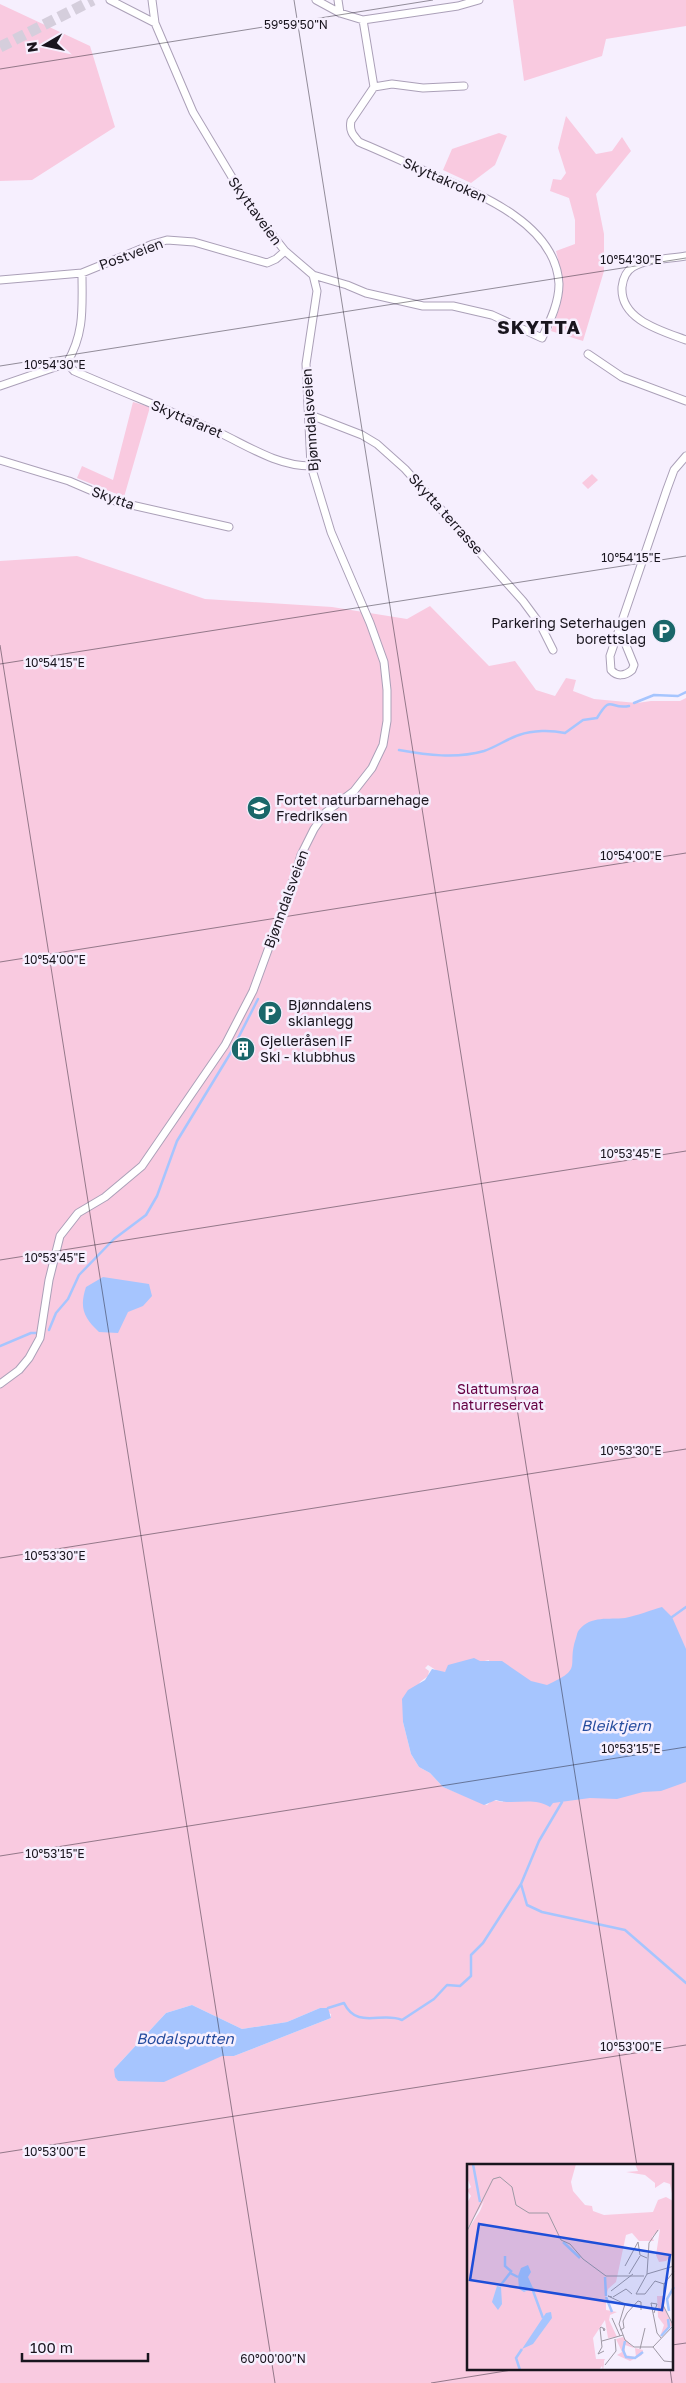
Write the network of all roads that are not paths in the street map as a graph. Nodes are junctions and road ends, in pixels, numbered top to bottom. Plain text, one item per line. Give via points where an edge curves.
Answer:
1 (110, 0) edge
2 (152, 0) edge
3 (316, 0) edge
4 (338, 0) edge
5 (479, 0) edge
6 (340, 13) junction
7 (363, 20) junction
8 (155, 23) junction
9 (374, 86) junction
10 (464, 86) dead end
11 (285, 252) junction
12 (686, 256) edge
13 (82, 273) junction
14 (313, 275) junction
15 (0, 280) edge
16 (542, 338) joint
17 (686, 340) edge
18 (588, 354) dead end
19 (67, 363) junction
20 (0, 386) edge
21 (686, 401) edge
22 (308, 414) junction
23 (686, 456) edge
24 (0, 460) edge
25 (311, 466) junction
26 (229, 527) dead end
27 (619, 628) junction
28 (554, 650) dead end
29 (0, 1384) edge

1 - 8 street
2 - 8 street, Skyttaveien
3 - 6 street
4 - 6 street
5 - 7 street
6 - 7 street
7 - 9 street
8 - 11 street, Skyttaveien via 188,102 210,144 248,204
9 - 10 street
9 - 16 street, Skyttakroken via 351,122 352,135 360,142 471,189 506,209 528,226 552,256 558,277 558,297
11 - 13 street, Postveien via 267,263 194,242 167,240
11 - 14 street, Skyttaveien
12 - 17 street via 637,265 627,272 622,288 634,316
13 - 15 street, Postveien
13 - 19 street via 82,327
14 - 16 street, Skyttaveien via 389,299 423,306 454,306 492,315
14 - 22 street, Bjønndalsveien via 317,291 306,364
18 - 21 street via 622,377
19 - 20 street
19 - 25 street, Skyttafaret via 74,371 252,450 296,466
22 - 25 street, Bjønndalsveien
22 - 28 street, Skytta terrasse via 362,435 405,469 523,601
23 - 27 street via 671,475
24 - 26 street, Skytta via 69,481 118,502
25 - 29 street, Bjønndalsveien via 332,532 384,662 387,706 383,745 372,768 354,791 326,812 300,854 253,991 225,1045 142,1166 105,1197 78,1213 60,1236 40,1338 30,1358
27 - 27 street via 609,662 613,672 623,675 634,665

